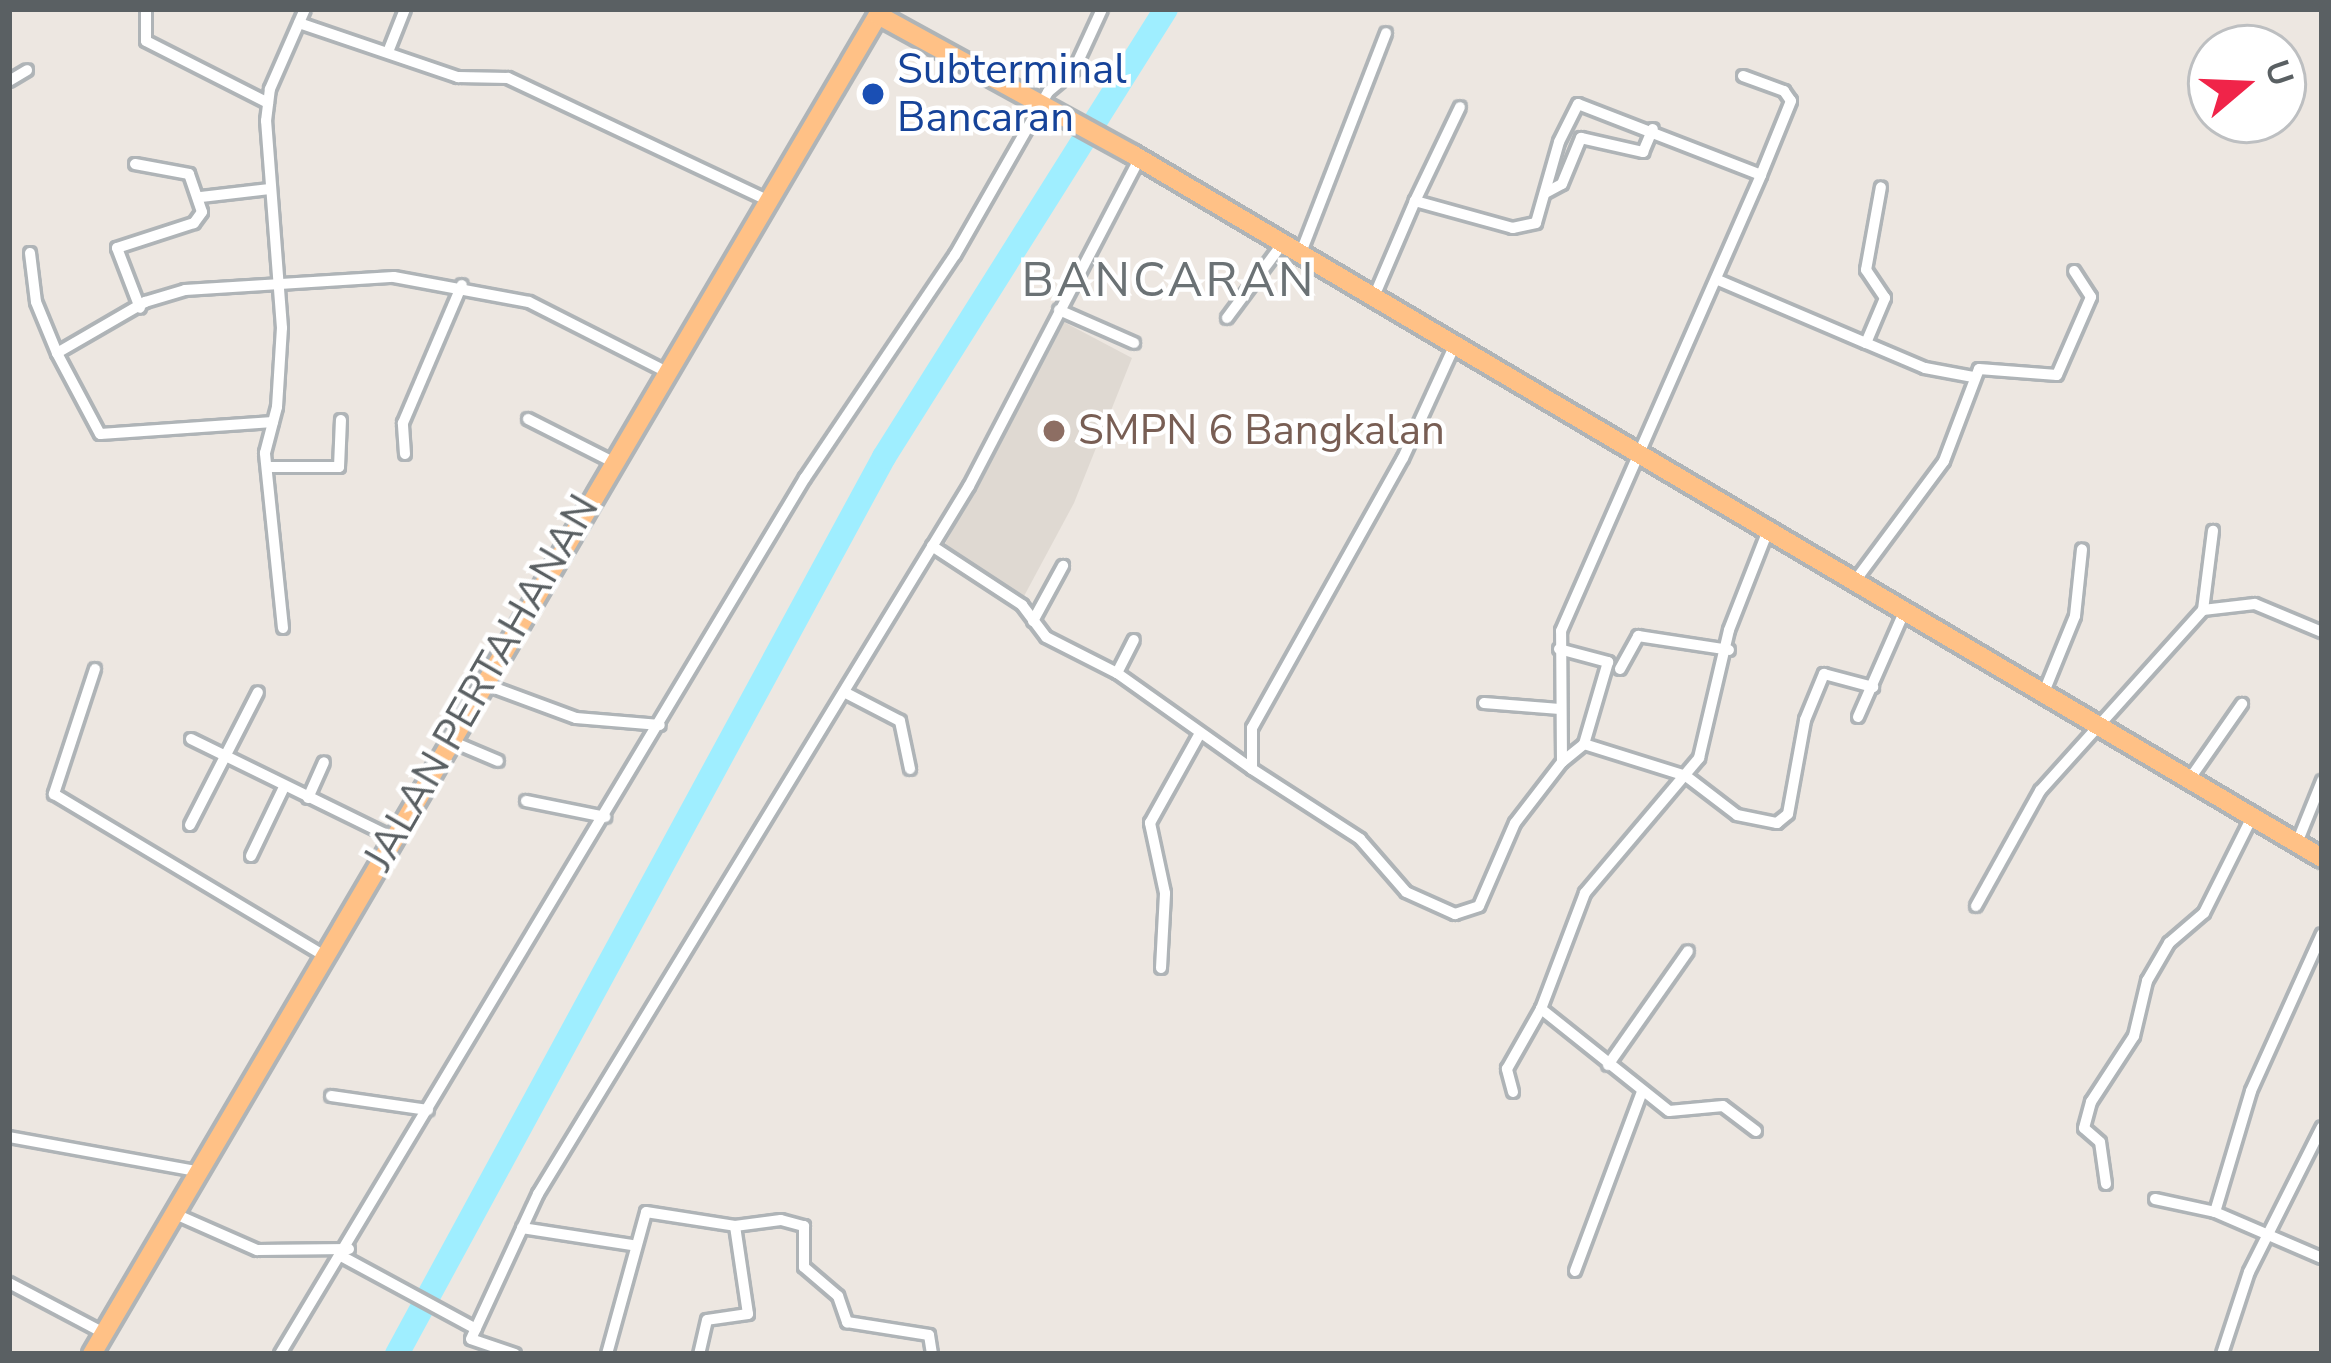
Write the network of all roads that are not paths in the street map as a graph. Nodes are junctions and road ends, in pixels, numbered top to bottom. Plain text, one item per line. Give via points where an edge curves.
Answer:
1 (146, 9) edge
2 (305, 9) edge
3 (405, 9) edge
4 (1102, 9) edge
5 (880, 12) edge
6 (299, 23) junction
7 (1386, 33) dead end
8 (388, 52) junction
9 (27, 70) dead end
10 (1743, 76) dead end
11 (9, 81) edge
12 (268, 103) junction
13 (1046, 107) junction
14 (1460, 107) dead end
15 (1653, 129) junction
16 (1135, 157) junction
17 (135, 164) dead end
18 (1761, 175) junction
19 (1881, 187) dead end
20 (269, 189) junction
21 (1544, 193) junction
22 (201, 196) junction
23 (770, 201) junction
24 (1415, 201) junction
25 (1280, 247) junction
26 (30, 253) dead end
27 (1298, 258) junction
28 (2074, 271) dead end
29 (281, 279) junction
30 (1718, 280) junction
31 (462, 285) junction
32 (1372, 302) junction
33 (140, 308) junction
34 (1059, 310) junction
35 (1227, 318) dead end
36 (1134, 343) dead end
37 (1866, 343) junction
38 (1453, 349) junction
39 (57, 353) junction
40 (665, 371) junction
41 (1973, 377) junction
42 (527, 419) dead end
43 (340, 420) dead end
44 (273, 422) junction
45 (405, 454) dead end
46 (1640, 457) junction
47 (611, 460) junction
48 (268, 467) junction
49 (2213, 531) dead end
50 (1767, 533) junction
51 (932, 546) junction
52 (2082, 549) dead end
53 (1063, 566) dead end
54 (1855, 581) junction
55 (2203, 610) junction
56 (1904, 612) junction
57 (1033, 621) junction
58 (283, 628) dead end
59 (2322, 632) edge
60 (1134, 640) dead end
61 (1559, 649) junction
62 (1729, 650) junction
63 (94, 669) dead end
64 (1620, 669) dead end
65 (1117, 673) junction
66 (481, 683) junction
67 (1873, 687) junction
68 (258, 692) dead end
69 (844, 692) junction
70 (2044, 692) junction
71 (1484, 703) dead end
72 (2242, 704) dead end
73 (1560, 709) junction
74 (1858, 717) dead end
75 (660, 725) junction
76 (2096, 725) junction
77 (1199, 735) junction
78 (191, 739) dead end
79 (451, 741) junction
80 (1584, 744) junction
81 (226, 760) junction
82 (498, 761) dead end
83 (324, 762) dead end
84 (1562, 762) junction
85 (910, 769) dead end
86 (1252, 769) junction
87 (1686, 776) junction
88 (2189, 780) junction
89 (2322, 781) edge
90 (284, 788) junction
91 (308, 798) junction
92 (526, 801) dead end
93 (605, 817) junction
94 (2252, 817) junction
95 (190, 825) dead end
96 (393, 838) junction
97 (2297, 843) junction
98 (250, 856) dead end
99 (2322, 858) edge
100 (1976, 906) dead end
101 (2322, 934) edge
102 (1688, 951) dead end
103 (323, 955) junction
104 (1161, 968) dead end
105 (1541, 1009) junction
106 (1608, 1065) junction
107 (1514, 1092) dead end
108 (1642, 1092) junction
109 (332, 1096) dead end
110 (428, 1109) junction
111 (2322, 1127) edge
112 (1756, 1131) dead end
113 (10, 1141) edge
114 (196, 1171) junction
115 (2106, 1184) dead end
116 (2155, 1199) dead end
117 (2215, 1212) junction
118 (173, 1214) junction
119 (735, 1226) junction
120 (522, 1228) junction
121 (2267, 1235) junction
122 (632, 1245) junction
123 (346, 1253) junction
124 (2322, 1258) edge
125 (1576, 1271) dead end
126 (9, 1283) edge
127 (476, 1329) junction
128 (102, 1345) edge
129 (468, 1348) edge
130 (280, 1354) edge
131 (511, 1354) edge
132 (607, 1354) edge
133 (699, 1354) edge
134 (932, 1354) edge
135 (2222, 1354) edge

1 - 12 street via 146,41
2 - 6 street
3 - 8 street
4 - 13 street
5 - 13 highway
5 - 23 highway, JALAN PERTAHANAN
6 - 8 street
6 - 12 street
7 - 27 street
8 - 23 street via 469,79 508,78
9 - 11 street
10 - 18 street via 1791,101
12 - 20 street
13 - 16 highway
13 - 75 street via 805,478
14 - 24 street
15 - 18 street
15 - 21 street via 1638,152 1582,138 1562,184
15 - 21 street via 1578,104
16 - 25 highway
16 - 34 street
17 - 22 street via 187,173
18 - 30 street
19 - 37 street via 1866,269 1885,298
20 - 22 street
20 - 29 street
21 - 24 street via 1536,223 1522,229
22 - 33 street via 194,223 117,248
23 - 40 highway, JALAN PERTAHANAN
24 - 32 street
25 - 27 highway
25 - 35 street
26 - 39 street via 36,302
27 - 32 highway
28 - 41 street via 2091,297 2056,377 1984,365
29 - 31 street
29 - 33 street via 202,286
29 - 44 street
30 - 37 street
30 - 46 street
31 - 40 street via 569,316
31 - 45 street via 403,423
32 - 38 highway
33 - 39 street
34 - 36 street
34 - 51 street
37 - 41 street
38 - 46 highway
38 - 86 street via 1403,458 1252,728
39 - 44 street via 100,434
40 - 47 highway, JALAN PERTAHANAN
41 - 54 street via 1944,461
42 - 47 street
43 - 48 street via 339,466
44 - 48 street
46 - 50 highway
46 - 61 street via 1596,542
47 - 66 highway, JALAN PERTAHANAN
48 - 58 street
49 - 55 street
50 - 54 highway
50 - 62 street
51 - 57 street via 1022,605
51 - 69 street
52 - 70 street via 2075,616
53 - 57 street
54 - 56 highway
55 - 59 street via 2255,604
55 - 76 street via 2162,663
56 - 67 street
56 - 70 highway
57 - 65 street via 1046,637
60 - 65 street
61 - 73 street
61 - 80 street via 1608,662
62 - 64 street via 1638,636
62 - 87 street via 1704,745
63 - 103 street via 53,794
65 - 77 street
66 - 75 street via 576,718
66 - 79 highway, JALAN PERTAHANAN
67 - 74 street
67 - 87 street via 1824,674 1805,720 1784,820 1737,815
68 - 81 street
69 - 85 street via 900,721
69 - 120 street
70 - 76 highway
71 - 73 street
72 - 88 street
73 - 84 street
75 - 93 street
76 - 88 highway
76 - 100 street via 2021,816
77 - 86 street
77 - 104 street via 1150,823 1165,893
78 - 81 street
79 - 82 street
79 - 96 highway, JALAN PERTAHANAN
80 - 84 street
80 - 87 street
81 - 90 street
81 - 95 street
83 - 91 street
84 - 86 street via 1515,823 1479,906 1463,914 1406,892 1360,839
87 - 105 street via 1585,893
88 - 94 highway
89 - 97 street
90 - 91 street
90 - 98 street
91 - 96 street
92 - 93 street
93 - 110 street
94 - 97 highway
94 - 115 street via 2211,903 2147,981 2134,1036 2091,1102 2084,1128 2100,1142
96 - 103 highway, JALAN PERTAHANAN
97 - 99 highway
101 - 117 street via 2251,1091
102 - 106 street
103 - 114 highway, JALAN PERTAHANAN
105 - 106 street
105 - 107 street via 1507,1069
106 - 108 street
108 - 112 street via 1672,1112 1723,1106
108 - 125 street
109 - 110 street
110 - 123 street
111 - 121 street
113 - 114 street
114 - 118 highway, JALAN PERTAHANAN
116 - 117 street
117 - 121 street
118 - 123 street via 256,1250
118 - 128 highway, JALAN PERTAHANAN
119 - 122 street via 646,1212
119 - 133 street via 748,1314 707,1320
119 - 134 street via 798,1222 807,1232 804,1267 838,1296 847,1322 928,1335
120 - 122 street
120 - 127 street
121 - 124 street
121 - 135 street
122 - 132 street
123 - 127 street
123 - 130 street
126 - 128 street
127 - 129 street
129 - 131 street

